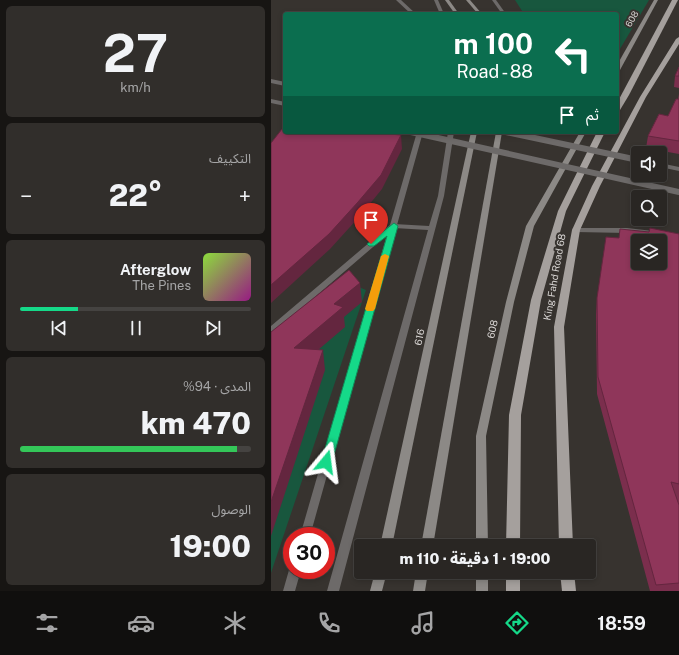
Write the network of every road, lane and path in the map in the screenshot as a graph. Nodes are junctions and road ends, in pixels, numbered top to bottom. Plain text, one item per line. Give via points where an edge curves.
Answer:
1 (398, 0) edge
2 (436, 0) edge
3 (447, 0) edge
4 (468, 0) edge
5 (494, 0) edge
6 (656, 0) edge
7 (675, 0) edge
8 (412, 12) edge
9 (441, 12) edge
10 (456, 12) edge
11 (477, 12) edge
12 (503, 12) edge
13 (679, 39) edge
14 (619, 66) edge
15 (271, 80) edge
16 (283, 83) edge
17 (271, 101) edge
18 (283, 104) edge
19 (619, 105) edge
20 (419, 134) edge
21 (420, 134) edge
22 (451, 134) edge
23 (474, 134) edge
24 (499, 134) edge
25 (515, 134) edge
26 (582, 134) edge
27 (600, 134) edge
28 (631, 159) edge
29 (667, 166) edge
30 (679, 169) edge
31 (679, 192) edge
32 (394, 226) junction
33 (431, 228) junction
34 (576, 230) junction
35 (679, 236) edge
36 (271, 330) edge
37 (308, 527) edge
38 (387, 539) edge
39 (428, 539) edge
40 (482, 539) edge
41 (513, 539) edge
42 (566, 539) edge
43 (292, 579) edge
44 (380, 579) edge
45 (421, 579) edge
46 (482, 579) edge
47 (513, 579) edge
48 (568, 579) edge
49 (289, 591) edge
50 (333, 591) edge
51 (377, 591) edge
52 (419, 591) edge
53 (482, 591) edge
54 (513, 591) edge
55 (569, 591) edge

1 - 8 street
2 - 9 street
3 - 10 main road
4 - 11 main road
5 - 12 street
6 - 14 main road, 608
7 - 19 main road
13 - 34 main road, King Fahd Road 68 via 643,97
15 - 16 street
17 - 18 street
20 - 32 street
21 - 31 street, bridge
22 - 33 street via 441,196
23 - 38 main road, 616
24 - 39 main road
25 - 28 street, bridge
26 - 40 main road, 608 via 530,226 510,302 481,436
27 - 41 main road, King Fahd Road 68 via 562,211 535,300 515,415
29 - 30 street
32 - 33 street
32 - 36 street
32 - 37 street
33 - 50 street
34 - 35 street via 641,230
34 - 42 main road, King Fahd Road 68 via 559,327
43 - 49 street
44 - 51 main road
45 - 52 main road
46 - 53 main road
47 - 54 main road
48 - 55 main road

